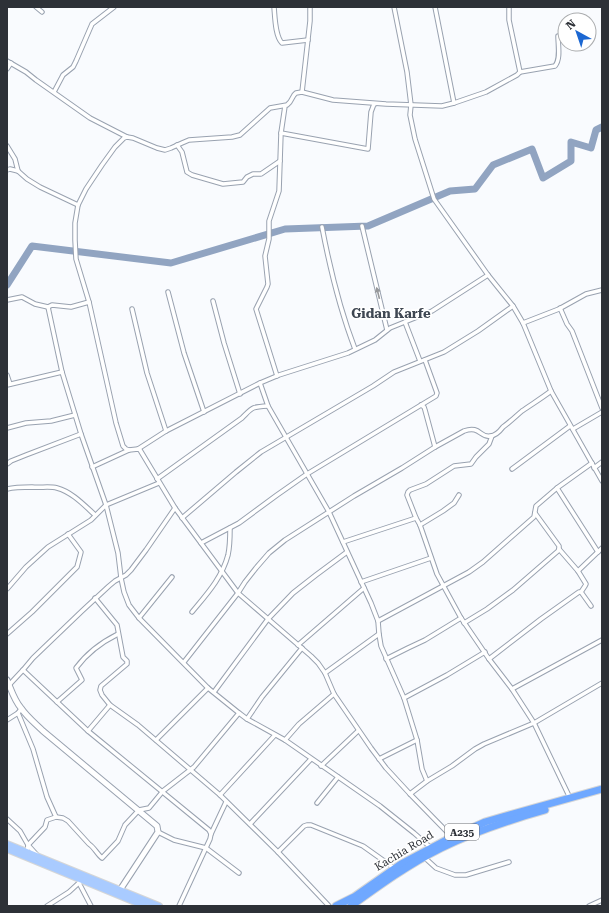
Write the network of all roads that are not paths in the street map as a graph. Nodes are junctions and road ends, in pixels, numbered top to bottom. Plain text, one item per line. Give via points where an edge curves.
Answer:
1 (36, 7) edge
2 (114, 7) edge
3 (274, 7) edge
4 (310, 7) edge
5 (394, 7) edge
6 (435, 7) edge
7 (509, 7) edge
8 (42, 12) dead end
9 (308, 40) junction
10 (559, 52) edge
11 (9, 62) edge
12 (7, 69) edge
13 (520, 72) junction
14 (54, 92) junction
15 (302, 92) junction
16 (454, 103) junction
17 (386, 104) junction
18 (411, 105) junction
19 (285, 106) junction
20 (281, 133) junction
21 (127, 137) junction
22 (177, 145) junction
23 (7, 146) edge
24 (280, 161) junction
25 (7, 170) edge
26 (18, 171) junction
27 (78, 205) junction
28 (362, 226) dead end
29 (322, 227) dead end
30 (488, 275) junction
31 (602, 290) edge
32 (168, 292) dead end
33 (7, 300) edge
34 (214, 301) dead end
35 (89, 302) junction
36 (512, 306) junction
37 (48, 307) junction
38 (560, 308) junction
39 (132, 310) dead end
40 (405, 322) junction
41 (523, 323) junction
42 (387, 330) junction
43 (355, 349) junction
44 (422, 361) junction
45 (62, 372) junction
46 (7, 375) edge
47 (277, 376) junction
48 (260, 383) junction
49 (8, 384) edge
50 (551, 391) junction
51 (240, 394) junction
52 (421, 405) junction
53 (268, 406) junction
54 (602, 408) edge
55 (204, 412) junction
56 (602, 412) edge
57 (75, 415) junction
58 (572, 427) junction
59 (7, 428) edge
60 (166, 431) junction
61 (81, 434) junction
62 (492, 436) junction
63 (285, 437) junction
64 (435, 447) junction
65 (138, 449) junction
66 (129, 450) junction
67 (602, 462) edge
68 (592, 463) junction
69 (7, 464) edge
70 (92, 467) junction
71 (594, 468) junction
72 (512, 469) dead end
73 (307, 474) junction
74 (157, 479) junction
75 (602, 480) edge
76 (160, 483) junction
77 (557, 488) junction
78 (7, 489) edge
79 (460, 495) dead end
80 (106, 505) junction
81 (175, 508) junction
82 (329, 512) junction
83 (535, 513) junction
84 (95, 515) junction
85 (182, 518) junction
86 (416, 518) junction
87 (420, 525) junction
88 (230, 528) junction
89 (68, 534) junction
90 (343, 542) junction
91 (201, 543) junction
92 (602, 548) edge
93 (559, 549) junction
94 (347, 552) junction
95 (598, 552) junction
96 (431, 558) junction
97 (578, 571) junction
98 (222, 572) junction
99 (172, 577) dead end
100 (121, 578) junction
101 (361, 582) junction
102 (443, 586) junction
103 (364, 588) junction
104 (7, 589) edge
105 (581, 592) junction
106 (238, 593) junction
107 (95, 598) junction
108 (591, 606) dead end
109 (192, 612) dead end
110 (139, 618) junction
111 (461, 618) junction
112 (268, 619) junction
113 (378, 621) junction
114 (464, 623) junction
115 (7, 634) edge
116 (118, 634) junction
117 (379, 634) junction
118 (602, 640) edge
119 (298, 645) junction
120 (302, 648) junction
121 (484, 652) junction
122 (386, 659) junction
123 (489, 659) junction
124 (184, 662) junction
125 (23, 670) junction
126 (325, 673) junction
127 (8, 682) edge
128 (602, 683) edge
129 (208, 688) junction
130 (512, 689) junction
131 (214, 692) junction
132 (334, 694) junction
133 (404, 698) junction
134 (57, 702) junction
135 (110, 705) junction
136 (20, 711) junction
137 (239, 713) junction
138 (247, 719) junction
139 (7, 720) edge
140 (534, 723) junction
141 (88, 731) junction
142 (358, 731) junction
143 (274, 735) junction
144 (156, 740) junction
145 (285, 740) junction
146 (416, 740) junction
147 (311, 759) junction
148 (379, 759) junction
149 (321, 766) junction
150 (190, 769) junction
151 (338, 777) junction
152 (427, 781) junction
153 (602, 789) edge
154 (162, 791) junction
155 (410, 794) junction
156 (602, 794) edge
157 (220, 795) junction
158 (570, 798) junction
159 (226, 802) junction
160 (317, 803) dead end
161 (139, 810) junction
162 (56, 817) junction
163 (7, 819) edge
164 (250, 824) junction
165 (158, 832) junction
166 (211, 834) junction
167 (452, 836) junction
168 (7, 844) edge
169 (28, 845) junction
170 (206, 848) junction
171 (430, 848) junction
172 (7, 849) edge
173 (278, 852) junction
174 (27, 853) junction
175 (424, 857) junction
176 (39, 858) junction
177 (508, 862) dead end
178 (394, 868) junction
179 (239, 873) dead end
180 (81, 882) junction
181 (120, 890) junction
182 (602, 900) edge
183 (47, 906) edge
184 (91, 906) edge
185 (146, 906) edge
186 (160, 906) edge
187 (179, 906) edge
188 (329, 906) edge
189 (336, 906) edge
190 (351, 906) edge
191 (589, 906) edge

1 - 8 street
2 - 14 street via 92,24 73,67
3 - 9 street via 278,36 282,43
4 - 9 street
5 - 18 street
6 - 16 street
7 - 13 street via 509,20
9 - 15 street
10 - 13 street via 555,66
11 - 12 street
11 - 14 street
13 - 16 street via 486,92
14 - 21 street via 90,118
15 - 17 street via 333,100
15 - 19 street via 296,93
16 - 18 street via 442,106
17 - 18 street
17 - 20 street via 374,104 368,149
18 - 30 street via 410,115 415,139 434,199
19 - 20 street
19 - 22 street via 270,108 240,134 232,137 189,140
20 - 24 street
21 - 22 street via 165,150
21 - 27 street via 115,147 102,165
22 - 24 street via 182,152 187,172 223,184 243,182 247,177 261,174
23 - 26 street via 15,158
24 - 47 street via 279,193 269,221 269,239 265,256 268,284 256,310
25 - 26 street via 10,168
26 - 27 street via 40,187
27 - 35 street via 74,240 76,259
42 -> 28 street
29 - 43 street via 335,287
30 - 36 street
30 - 40 street via 432,311
31 - 38 street via 586,294
32 - 55 street via 184,353
33 - 37 street via 22,297
34 - 51 street
35 - 37 street via 71,308 52,305
35 - 66 street via 116,424 123,446
36 - 41 street
36 - 44 street via 464,340
37 - 45 street
38 - 41 street
38 - 54 street via 572,331
39 - 60 street via 147,373
40 - 42 street
40 - 44 street
41 - 50 street
42 - 43 street via 375,340
43 - 47 street
44 - 52 street via 437,393
44 - 63 street via 394,372
45 - 49 street
45 - 57 street
46 - 49 street
47 - 48 street
48 - 51 street
48 - 53 street
50 - 58 street
50 - 62 street
51 - 55 street
52 - 64 street via 424,407
52 - 73 street
53 - 63 street
53 - 74 street via 252,408 242,418
55 - 60 street
56 - 58 street
57 - 59 street
57 - 61 street
58 - 68 street
58 - 72 street
60 - 65 street
61 - 69 street
61 - 70 street
62 - 64 street via 488,437 474,429 464,430
62 - 86 street via 490,444 471,464 454,466 408,492
63 - 73 street
63 - 85 street via 261,452
64 - 82 street
65 - 66 street
65 - 74 street
66 - 70 street
67 - 71 street
68 - 71 street
68 - 77 street
70 - 80 street
71 - 75 street
73 - 82 street
73 - 88 street
74 - 76 street
76 - 80 street
76 - 81 street
77 - 83 street via 536,506
77 - 95 street
78 - 84 street via 57,488 69,493
79 - 87 street via 454,503
80 - 84 street
80 - 100 street via 118,553
81 - 85 street
81 - 100 street via 131,570
82 - 90 street
82 - 106 street via 285,540 270,553
83 - 93 street
83 - 102 street via 534,517 483,562
84 - 89 street
85 - 91 street
86 - 87 street
86 - 90 street
87 - 96 street
88 - 91 street
88 - 98 street via 228,556
89 - 104 street via 48,547
89 - 115 street via 81,552 77,567
90 - 94 street
91 - 98 street
92 - 95 street
93 - 97 street
93 - 114 street via 513,590
94 - 101 street
94 - 112 street via 293,593
95 - 97 street
96 - 101 street
96 - 102 street
97 - 105 street via 586,584
98 - 106 street
98 - 109 street
99 - 110 street
100 - 107 street
100 - 110 street via 129,605
101 - 103 street
102 - 111 street
102 - 113 street
103 - 113 street
103 - 119 street
105 - 108 street
105 - 123 street via 540,619
106 - 112 street
106 - 124 street
107 - 116 street via 117,625
107 - 125 street
110 - 124 street
111 - 114 street
111 - 122 street via 425,640
112 - 119 street
112 - 131 street
113 - 117 street
114 - 121 street
116 - 134 street via 100,644 82,660 76,668 82,680
116 - 135 street via 127,664 101,686 102,695
117 - 122 street
117 - 126 street
118 - 130 street
119 - 120 street
120 - 126 street
120 - 138 street
121 - 123 street
121 - 133 street
122 - 133 street
123 - 130 street
124 - 129 street
125 - 127 street
125 - 134 street
126 - 132 street
127 - 136 street
128 - 140 street
129 - 131 street
129 - 144 street
130 - 140 street
131 - 137 street
132 - 142 street
132 - 145 street via 299,724
133 - 146 street
134 - 141 street
135 - 141 street
135 - 144 street
136 - 139 street
136 - 161 street
136 - 162 street via 47,797
137 - 138 street
137 - 150 street
138 - 143 street
140 - 152 street via 484,744
140 - 158 street
141 - 154 street
142 - 148 street
142 - 149 street
143 - 145 street
143 - 157 street
144 - 150 street
145 - 147 street
146 - 148 street
146 - 152 street
147 - 149 street
147 - 164 street
148 - 155 street
149 - 151 street
150 - 154 street
150 - 157 street
151 - 160 street
151 - 171 street via 380,806
152 - 155 street
153 - 158 highway, Kachia Road / A235
154 - 161 street via 149,808
154 - 166 street
155 - 167 street
156 - 175 highway, Kachia Road / A235 via 493,826
157 - 159 street
158 - 167 highway, Kachia Road / A235 via 485,822
159 - 164 street
159 - 166 street
161 - 162 street via 125,825 118,841 102,858 68,821
161 - 165 street via 156,824
162 - 169 street via 47,820 45,827
163 - 169 street via 20,831
164 - 173 street
165 - 170 street via 174,840
165 - 181 street
166 - 170 street
167 - 171 highway, Kachia Road / A235
168 - 174 main road
169 - 174 street
169 - 176 street
170 - 179 street
170 - 187 street
171 - 178 highway, Kachia Road / A235
172 - 180 main road
173 - 178 street via 304,826 311,825 363,846
173 - 188 street
174 - 176 main road
175 - 177 street via 436,868 466,876
175 - 190 highway, Kachia Road / A235
176 - 181 main road
178 - 189 highway, Kachia Road / A235
180 - 183 street
180 - 184 street
180 - 185 main road
181 - 186 main road
182 - 191 street

